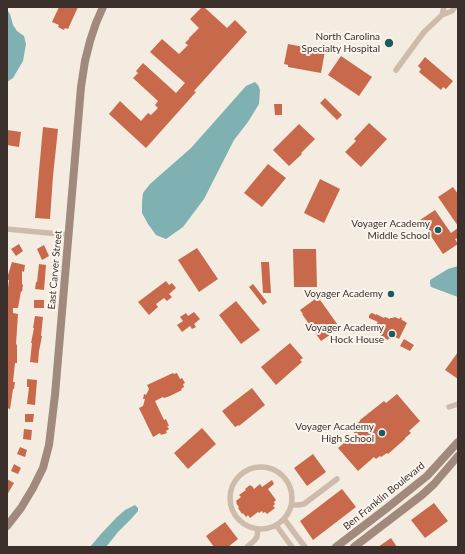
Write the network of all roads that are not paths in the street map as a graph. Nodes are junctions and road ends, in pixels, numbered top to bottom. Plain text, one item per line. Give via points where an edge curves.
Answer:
1 (102, 7) edge
2 (444, 7) edge
3 (455, 7) edge
4 (442, 15) junction
5 (396, 70) dead end
6 (7, 229) edge
7 (68, 235) junction
8 (458, 404) edge
9 (449, 407) dead end
10 (458, 442) edge
11 (458, 456) edge
12 (337, 479) dead end
13 (292, 505) junction
14 (284, 520) junction
15 (276, 525) junction
16 (7, 526) edge
17 (258, 529) junction
18 (247, 547) edge
19 (292, 547) edge
20 (305, 547) edge
21 (336, 547) edge
22 (354, 547) edge

1 - 7 street, East Carver Street via 90,41 81,87
2 - 4 street
3 - 4 street
4 - 5 street via 424,32
6 - 7 street
7 - 16 street, East Carver Street via 49,445 43,468 33,488
8 - 9 street
10 - 21 street, Ben Franklin Boulevard via 427,476
11 - 22 street, Ben Franklin Boulevard via 422,495
12 - 13 street via 304,504
13 - 14 street
13 - 17 street via 290,484 281,473 260,466 246,470 232,486 230,500 239,520
14 - 15 street
14 - 20 street
15 - 17 street
15 - 19 street
17 - 18 street via 257,537

